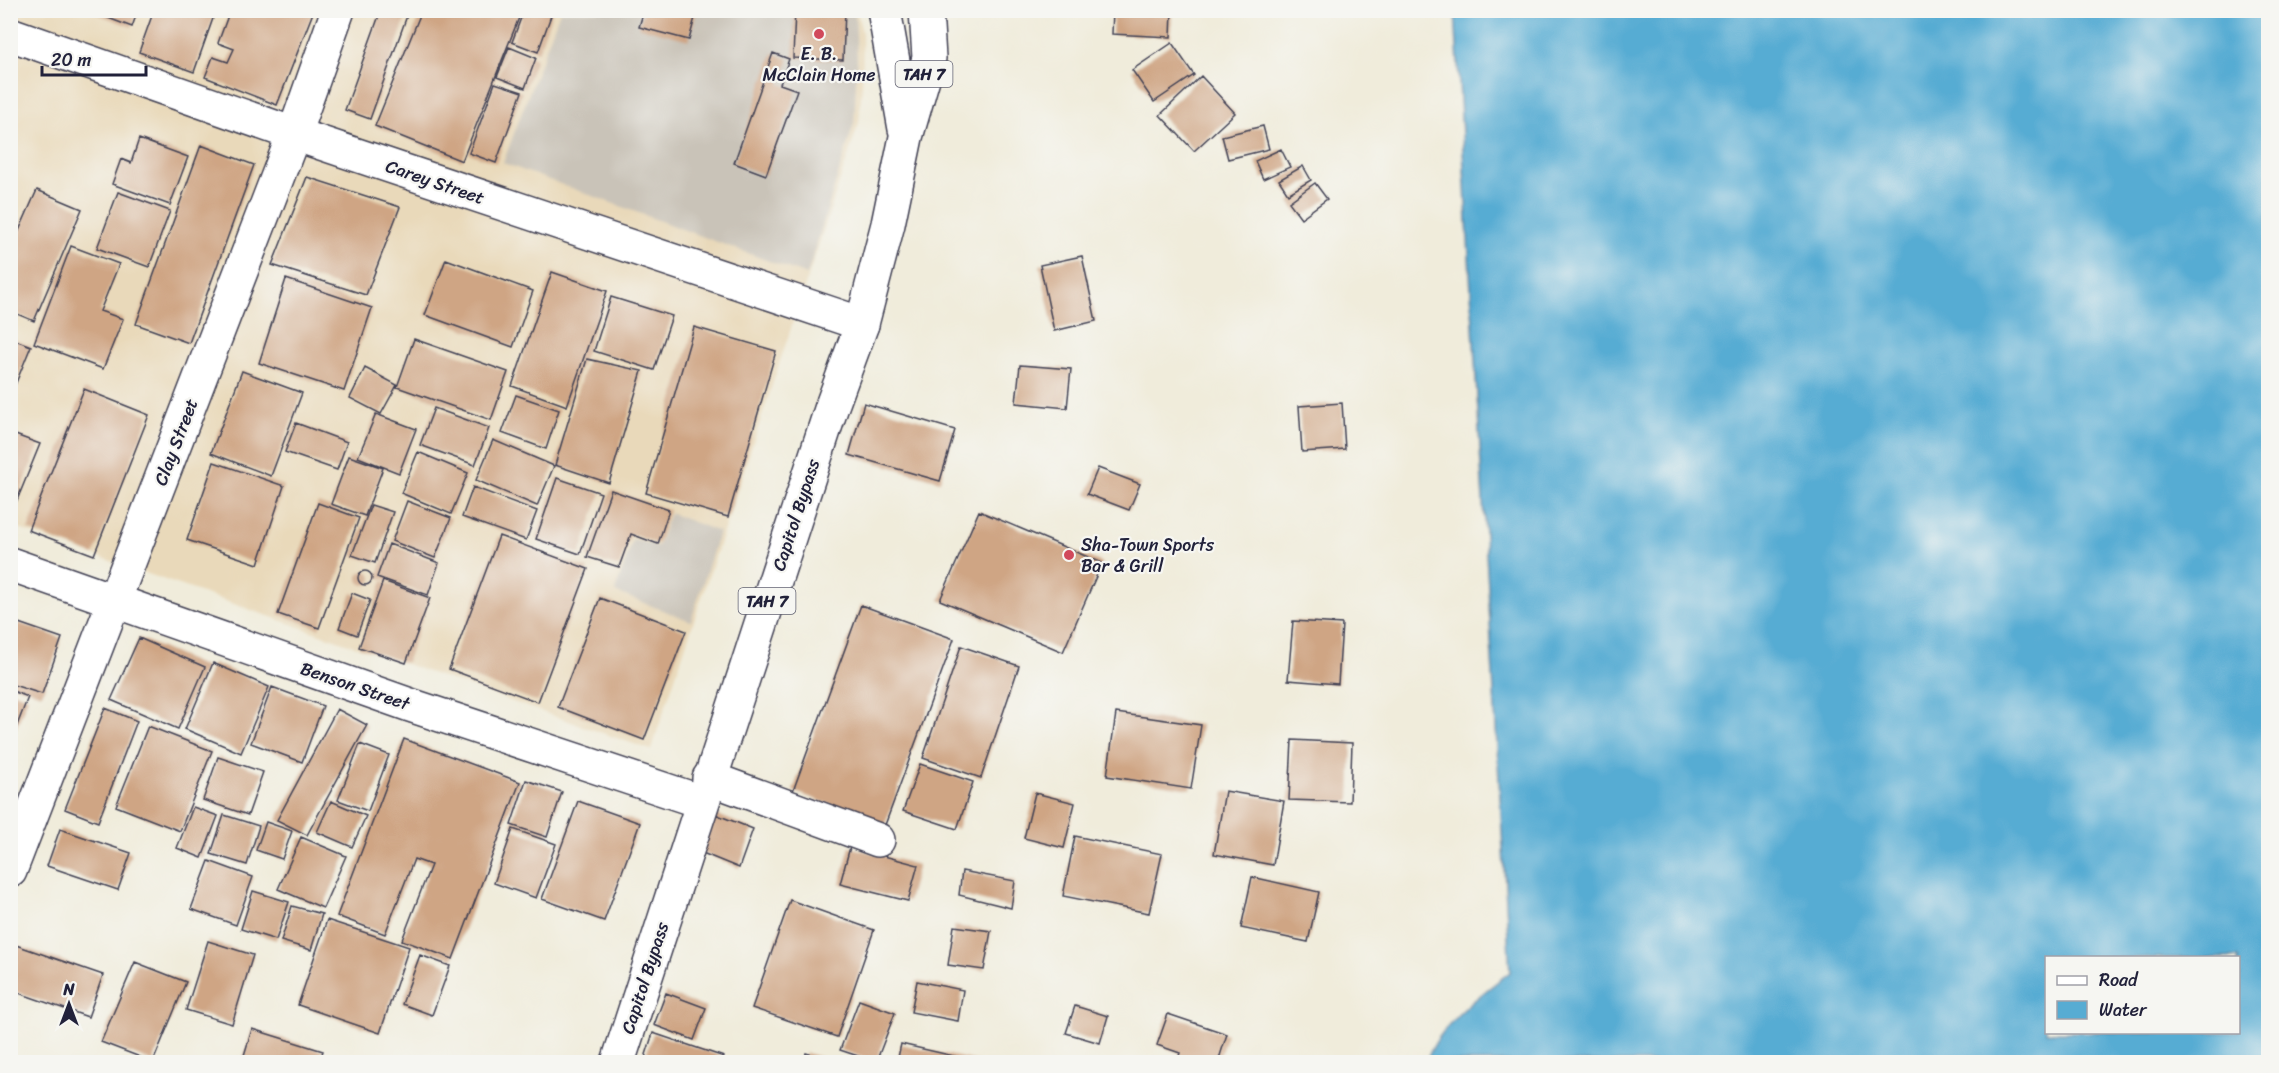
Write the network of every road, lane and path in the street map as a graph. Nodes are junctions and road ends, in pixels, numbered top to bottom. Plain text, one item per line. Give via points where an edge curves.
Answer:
1 (338, 10) edge
2 (884, 10) edge
3 (926, 10) edge
4 (10, 34) edge
5 (294, 134) junction
6 (906, 137) junction
7 (862, 324) junction
8 (10, 564) edge
9 (115, 601) junction
10 (705, 790) junction
11 (878, 840) dead end
12 (10, 871) edge
13 (618, 1062) edge

1 - 5 main road, Clay Street
2 - 6 main road, TAH 7
3 - 6 main road, TAH 7 via 929,58
4 - 5 main road, Carey Street
5 - 7 main road, Carey Street
5 - 9 main road, Clay Street
6 - 7 main road, Capitol Bypass / TAH 7
7 - 10 main road, Capitol Bypass / TAH 7 via 832,403
8 - 9 main road, Benson Street
9 - 10 main road, Benson Street via 399,701
9 - 12 main road, Clay Street
10 - 11 main road, Benson Street
10 - 13 main road, Capitol Bypass / TAH 7

